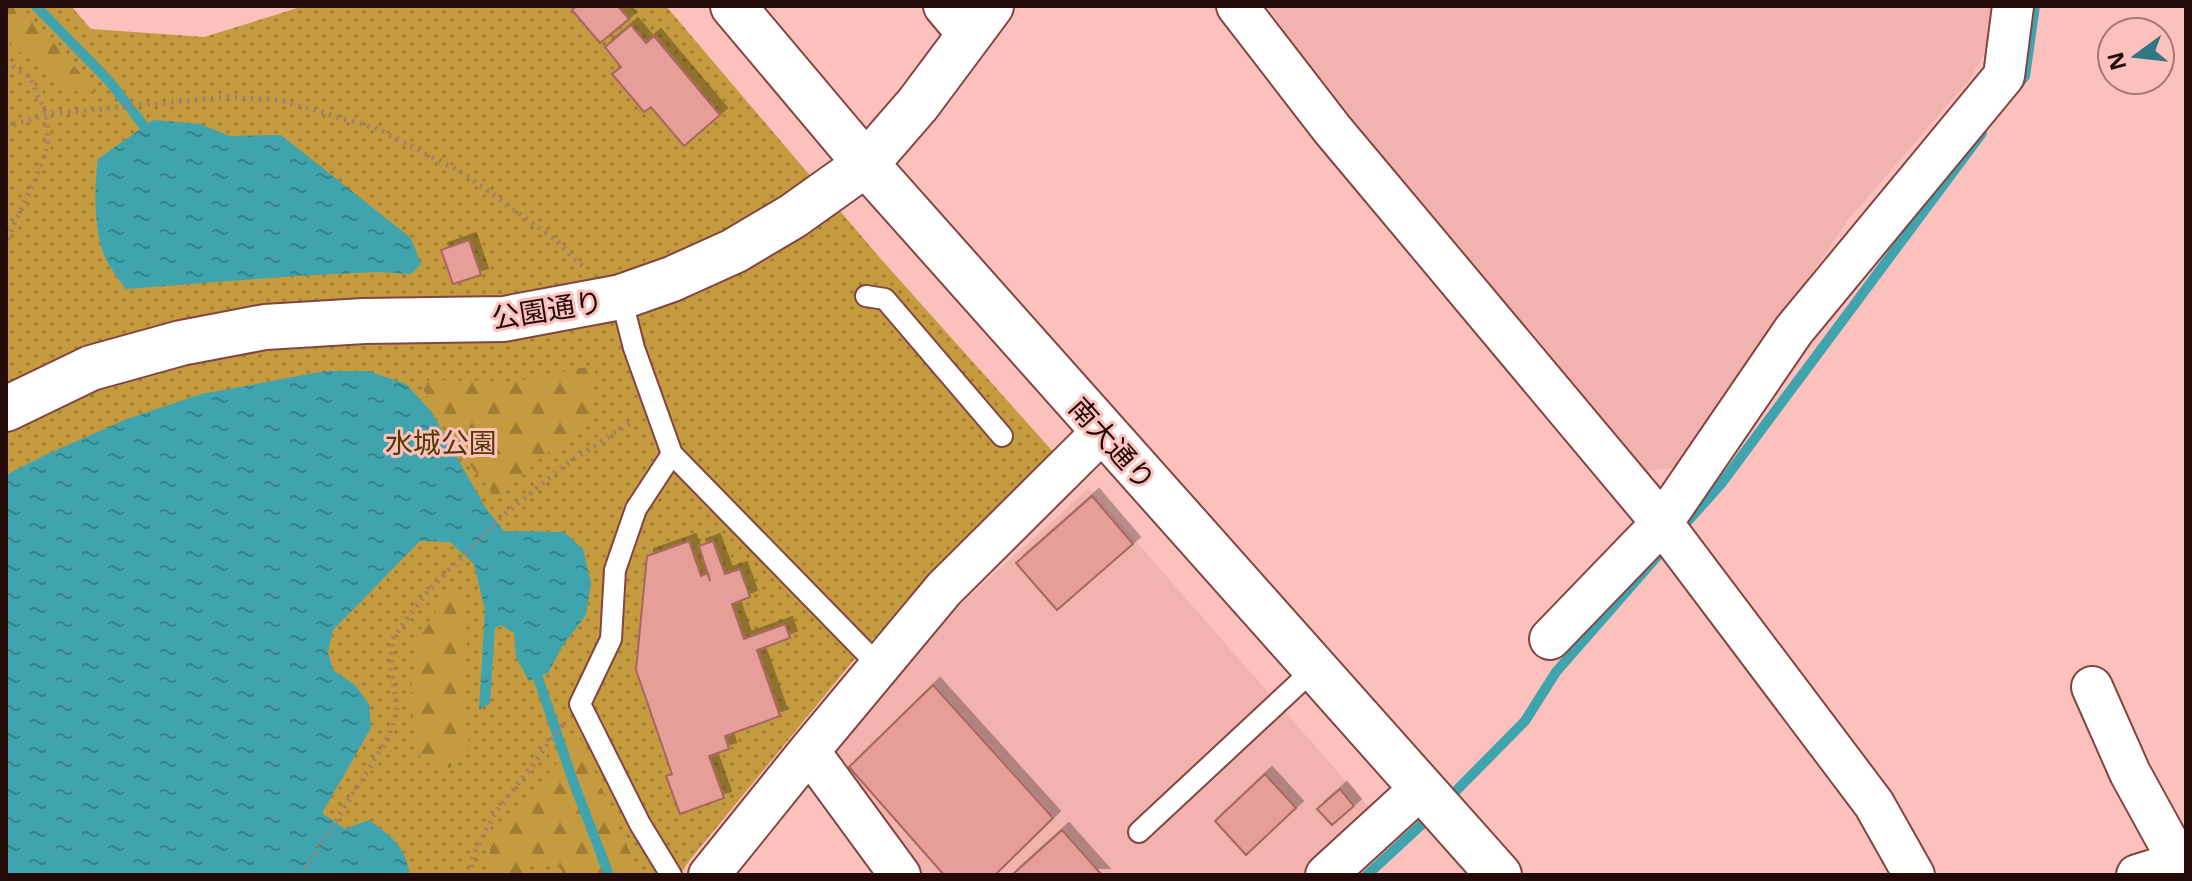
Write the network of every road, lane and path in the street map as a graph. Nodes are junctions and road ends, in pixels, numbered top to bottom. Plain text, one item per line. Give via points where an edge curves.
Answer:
1 (733, 6) edge
2 (1237, 6) edge
3 (2013, 6) edge
4 (968, 16) edge
5 (6, 62) edge
6 (46, 114) junction
7 (6, 127) edge
8 (866, 164) junction
9 (6, 242) edge
10 (587, 271) dead end
11 (866, 296) dead end
12 (621, 297) junction
13 (655, 407) junction
14 (6, 409) edge
15 (1103, 431) junction
16 (1002, 436) dead end
17 (672, 454) junction
18 (1662, 523) junction
19 (1550, 639) dead end
20 (879, 666) junction
21 (1314, 669) junction
22 (2092, 687) dead end
23 (580, 704) junction
24 (809, 751) junction
25 (1421, 788) junction
26 (2172, 822) edge
27 (1139, 832) dead end
28 (2183, 869) edge
29 (301, 875) edge
30 (470, 875) edge
31 (671, 875) edge
32 (709, 875) edge
33 (900, 875) edge
34 (1326, 875) edge
35 (1499, 875) edge
36 (1914, 875) edge
37 (2137, 875) edge

1 - 8 street, 南大通り
2 - 18 street via 1332,129
3 - 18 street via 2004,76 1794,330
4 - 8 street, 公園通り via 918,104
5 - 6 path via 30,77
6 - 7 path
6 - 9 path via 48,145
6 - 10 path via 226,97 280,100 378,129 463,173 553,238
8 - 12 street, 公園通り via 734,251
8 - 15 street, 南大通り
11 - 16 lane via 885,299
12 - 13 lane
12 - 14 street, 公園通り via 504,319 265,327 91,368
13 - 17 lane
13 - 29 path via 568,463 504,515 429,590 392,639 397,707 387,740
15 - 20 street via 944,589
15 - 21 street, 南大通り
17 - 20 lane
17 - 23 lane via 636,509 615,570 611,639
18 - 19 street
18 - 36 street via 1874,804
20 - 24 street
21 - 25 street, 南大通り
21 - 27 lane
22 - 26 street via 2130,773
23 - 30 path via 493,816 473,856
23 - 31 lane
24 - 32 street
24 - 33 street
25 - 34 street
25 - 35 street, 南大通り
26 - 28 street
28 - 37 street

